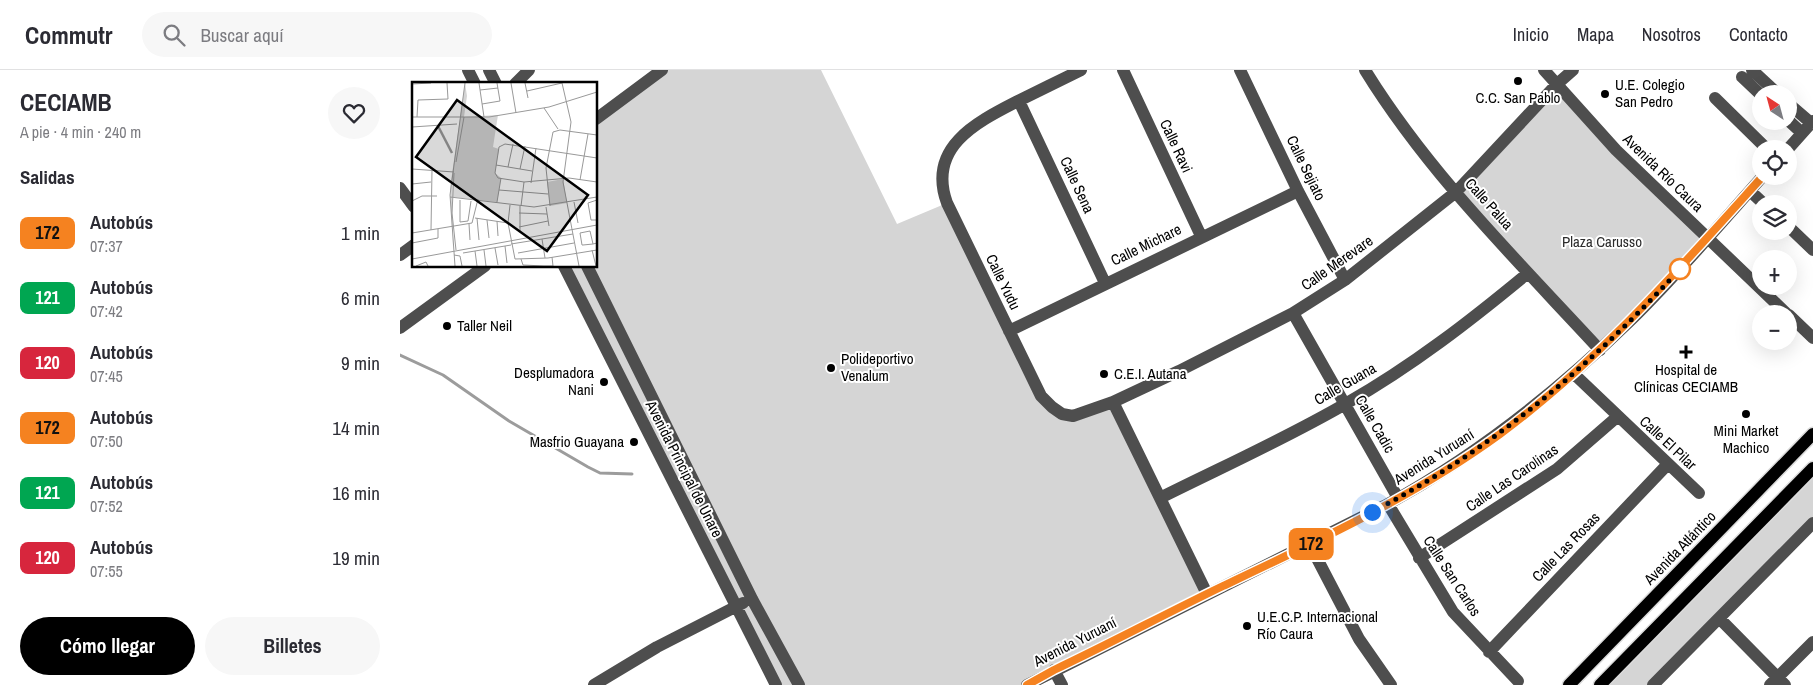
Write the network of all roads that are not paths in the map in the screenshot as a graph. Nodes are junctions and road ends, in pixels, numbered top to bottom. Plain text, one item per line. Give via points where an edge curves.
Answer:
1 (468, 70) edge
2 (489, 70) edge
3 (529, 70) edge
4 (662, 70) edge
5 (1081, 70) edge
6 (1123, 70) edge
7 (1240, 70) edge
8 (1365, 70) edge
9 (1544, 70) edge
10 (1573, 70) edge
11 (1747, 73) edge
12 (474, 82) edge
13 (495, 82) edge
14 (517, 82) edge
15 (1556, 85) junction
16 (1755, 85) edge
17 (1765, 85) edge
18 (1715, 98) dead end
19 (1019, 101) junction
20 (1798, 111) edge
21 (598, 118) edge
22 (1812, 122) edge
23 (1798, 129) edge
24 (1802, 133) junction
25 (1758, 140) edge
26 (1796, 140) edge
27 (1755, 185) edge
28 (400, 188) edge
29 (1750, 190) junction
30 (1298, 191) junction
31 (1456, 192) junction
32 (1755, 195) edge
33 (412, 204) edge
34 (1797, 235) edge
35 (1201, 236) junction
36 (1707, 238) junction
37 (412, 246) edge
38 (1813, 250) edge
39 (400, 255) edge
40 (482, 268) edge
41 (565, 268) edge
42 (588, 268) edge
43 (1528, 273) junction
44 (1345, 280) junction
45 (1105, 283) junction
46 (1778, 305) edge
47 (1293, 313) junction
48 (1797, 323) edge
49 (400, 328) edge
50 (1008, 331) junction
51 (1813, 338) edge
52 (1600, 350) junction
53 (1574, 374) junction
54 (1113, 402) junction
55 (1345, 404) junction
56 (1073, 416) joint
57 (1617, 418) junction
58 (1813, 434) edge
59 (1667, 465) junction
60 (1813, 468) edge
61 (1699, 493) dead end
62 (1160, 498) junction
63 (1393, 501) junction
64 (1813, 523) edge
65 (1310, 545) junction
66 (1419, 558) junction
67 (1207, 594) junction
68 (752, 598) junction
69 (735, 607) junction
70 (1719, 618) junction
71 (1813, 642) edge
72 (1489, 652) junction
73 (1054, 670) junction
74 (1518, 681) dead end
75 (1778, 682) edge
76 (1387, 684) edge
77 (594, 685) edge
78 (776, 685) edge
79 (799, 685) edge
80 (1027, 685) edge
81 (1062, 685) edge
82 (1569, 685) edge
83 (1600, 685) edge
84 (1653, 685) edge

1 - 12 street
2 - 13 street
3 - 14 street
4 - 21 street
5 - 19 street
6 - 35 street, Calle Ravi
7 - 30 street, Calle Sejiato
8 - 31 street, Calle Palua via 1394,114
9 - 15 street, Avenida Río Caura
10 - 15 street, Calle Merevare
11 - 16 street
11 - 17 street
15 - 31 street, Calle Merevare
15 - 36 street, Avenida Río Caura via 1616,150
18 - 25 street
19 - 45 street, Calle Sena
19 - 50 street, Calle Yudu via 972,126 954,144 942,178 943,191
20 - 22 street
22 - 24 street
23 - 24 street
24 - 26 street
27 - 29 street, Avenida Yuruaní
28 - 33 street
29 - 32 street
29 - 36 street, Avenida Yuruaní
30 - 35 street, Calle Michare
30 - 44 street, Calle Sejiato
31 - 43 street, Calle Palua
31 - 44 street, Calle Merevare
34 - 38 street
35 - 45 street, Calle Michare
36 - 46 street, Avenida Río Caura
36 - 52 street, Avenida Yuruaní
37 - 39 street
40 - 49 street
41 - 69 street, Avenida Principal de Unare
42 - 68 street, Avenida Principal de Unare
43 - 52 street, Calle Palua
43 - 55 street, Calle Guana via 1434,348
44 - 47 street, Calle Merevare
45 - 50 street, Calle Michare
47 - 54 street, Calle Merevare
47 - 55 street, Calle Cadic
48 - 51 street, Avenida Río Caura
50 - 56 street, Calle Yudu via 1041,396 1062,414
52 - 53 street, Avenida Yuruaní
53 - 57 street, Calle El Pilar
53 - 63 street, Avenida Yuruaní via 1499,434
54 - 56 street, Calle Merevare
54 - 62 street
55 - 62 street, Calle Guana
55 - 63 street, Calle Cadic
57 - 59 street, Calle El Pilar
57 - 66 street, Calle Las Carolinas via 1550,474
58 - 82 main road, Avenida Atlántico
59 - 61 street, Calle El Pilar
59 - 72 street, Calle Las Rosas
60 - 83 main road
62 - 67 street
63 - 65 street, Avenida Yuruaní
63 - 66 street, Calle San Carlos
64 - 70 street
65 - 67 street, Avenida Yuruaní
65 - 76 street via 1359,639
66 - 72 street, Calle San Carlos via 1453,612
67 - 73 street, Avenida Yuruaní
68 - 69 street
68 - 79 street, Avenida Principal de Unare
69 - 77 street
69 - 78 street, Avenida Principal de Unare
70 - 75 street
70 - 84 street
71 - 75 street
72 - 74 street, Calle San Carlos
73 - 80 street, Avenida Yuruaní
73 - 81 street

